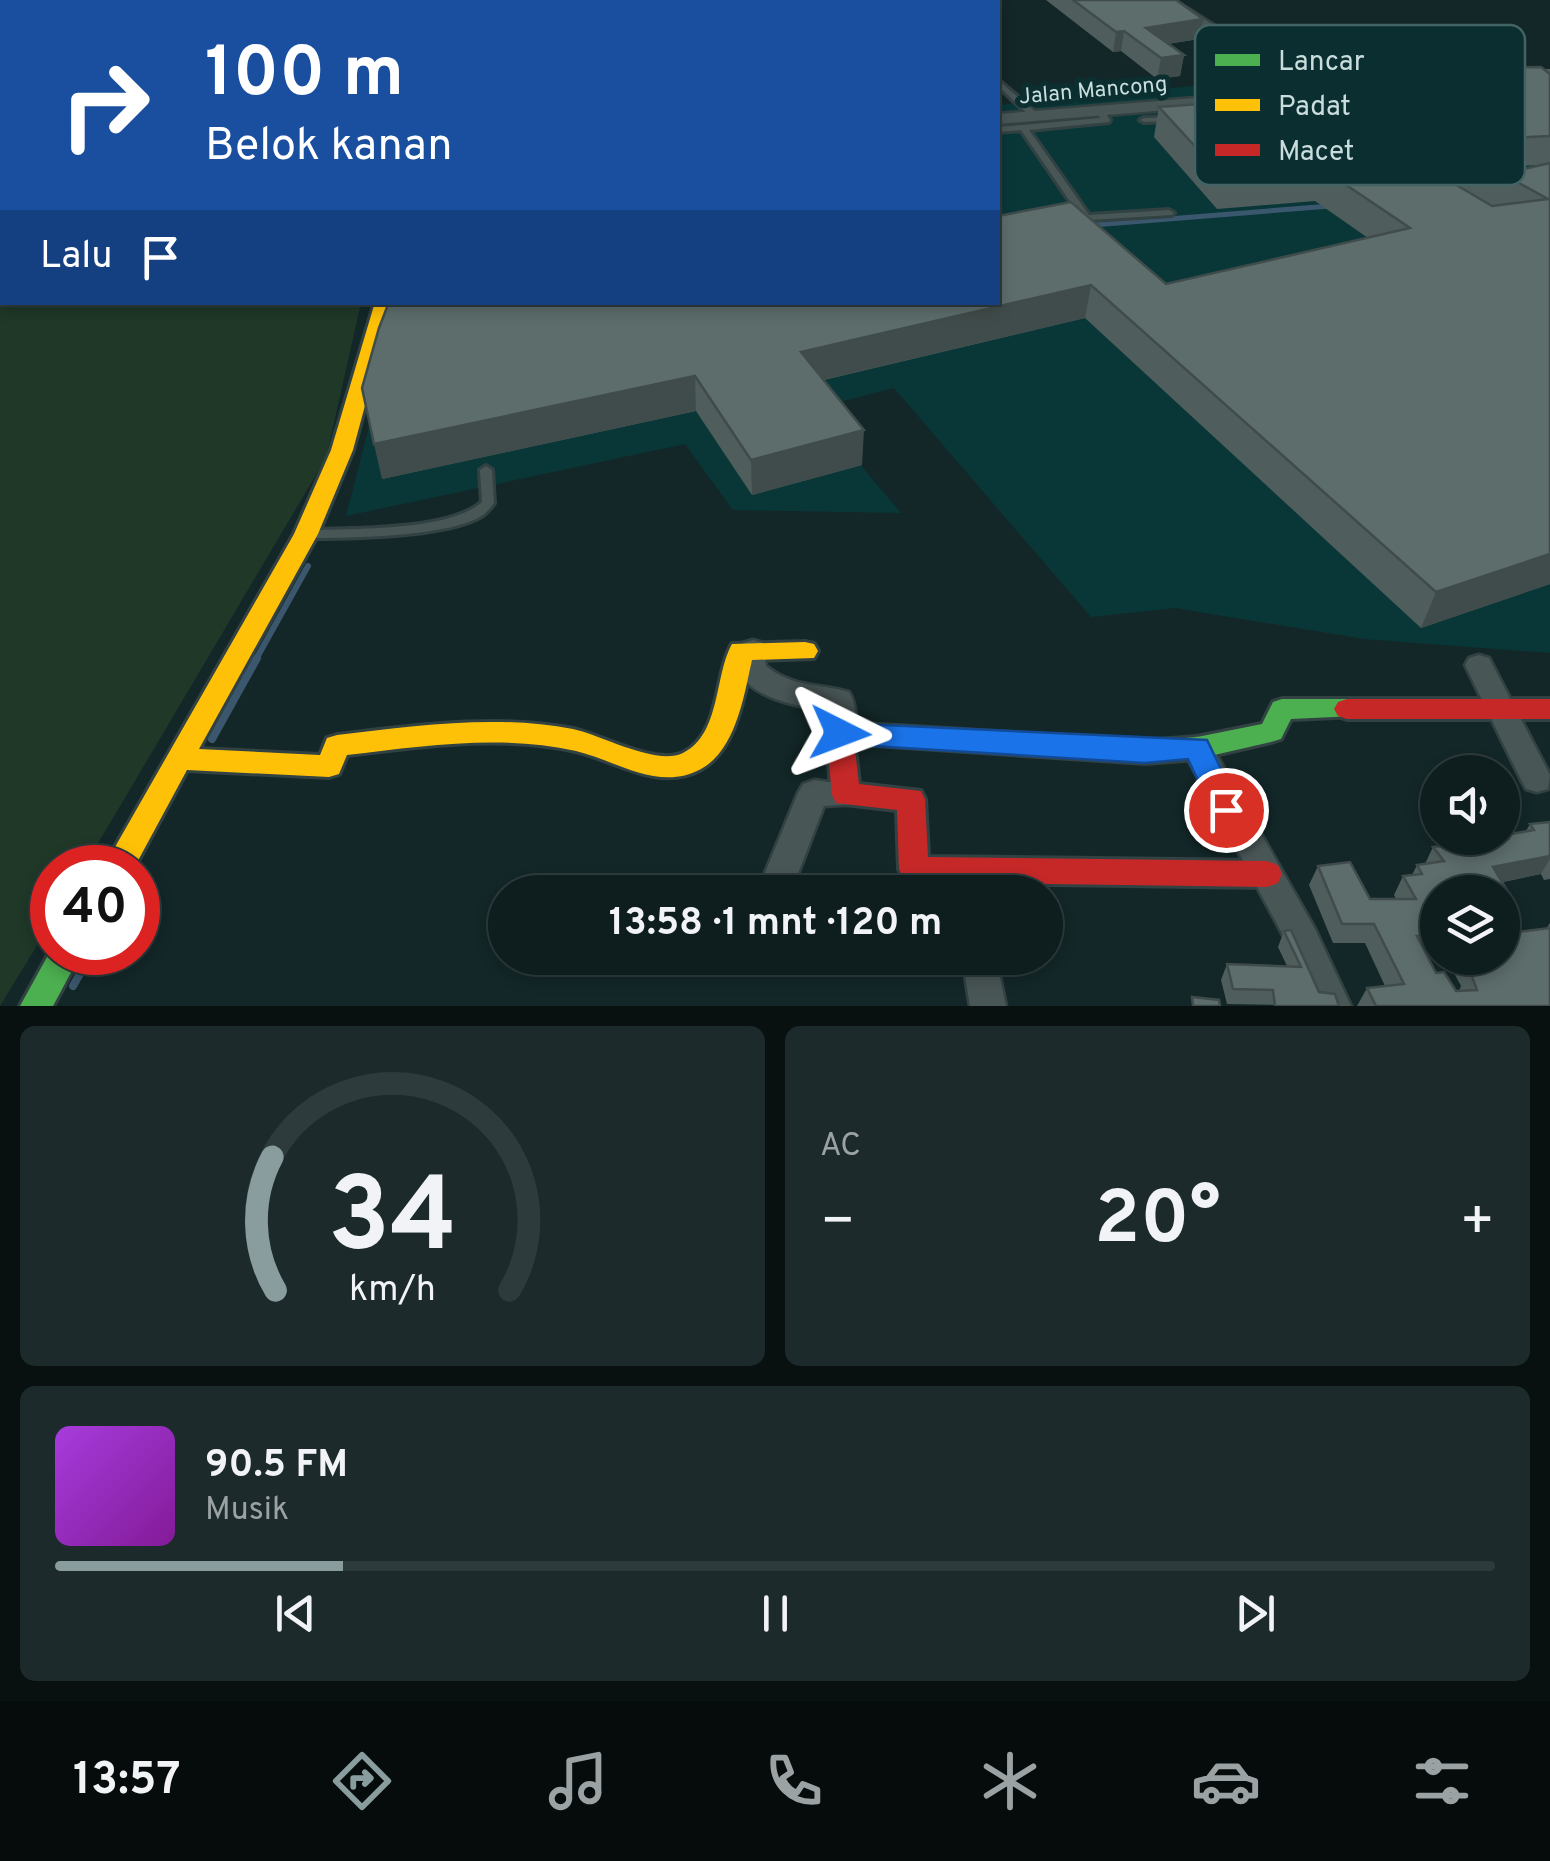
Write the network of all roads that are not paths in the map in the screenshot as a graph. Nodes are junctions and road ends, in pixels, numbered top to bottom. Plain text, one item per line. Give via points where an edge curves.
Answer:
1 (1164, 0) edge
2 (1202, 25) edge
3 (1000, 85) edge
4 (1195, 103) edge
5 (1183, 118) edge
6 (1000, 119) edge
7 (1144, 120) dead end
8 (1028, 121) junction
9 (1000, 129) edge
10 (1169, 213) dead end
11 (1086, 218) junction
12 (1066, 220) edge
13 (383, 305) edge
14 (486, 470) dead end
15 (306, 534) junction
16 (753, 650) junction
17 (805, 651) dead end
18 (1479, 665) dead end
19 (1500, 709) junction
20 (1550, 709) edge
21 (840, 733) junction
22 (1197, 748) junction
23 (195, 759) junction
24 (1537, 780) dead end
25 (846, 796) junction
26 (134, 845) edge
27 (1267, 874) junction
28 (781, 875) edge
29 (54, 975) edge
30 (982, 975) edge
31 (36, 1006) edge
32 (988, 1006) edge
33 (1333, 1006) edge

1 - 2 street
3 - 8 lane
4 - 8 street, Jalan Mancong
5 - 7 lane
6 - 8 street, Jalan Mancong
8 - 9 lane
8 - 11 lane
10 - 11 lane
11 - 12 lane
13 - 15 main road via 347,434
14 - 15 lane via 488,502 480,513 433,525
15 - 23 main road
16 - 17 main road
16 - 21 street via 752,669 766,684 786,694 839,700
16 - 23 main road via 741,650 719,722 698,758 682,766 576,740 494,730 337,746 329,766
18 - 19 street
19 - 20 main road
19 - 22 main road via 1282,710 1273,731
19 - 24 street
21 - 22 main road via 1145,752
21 - 25 main road
22 - 27 street
23 - 26 main road
25 - 27 main road via 911,799 914,869
25 - 28 street via 814,793
27 - 33 street via 1295,917
29 - 31 main road
30 - 32 street

